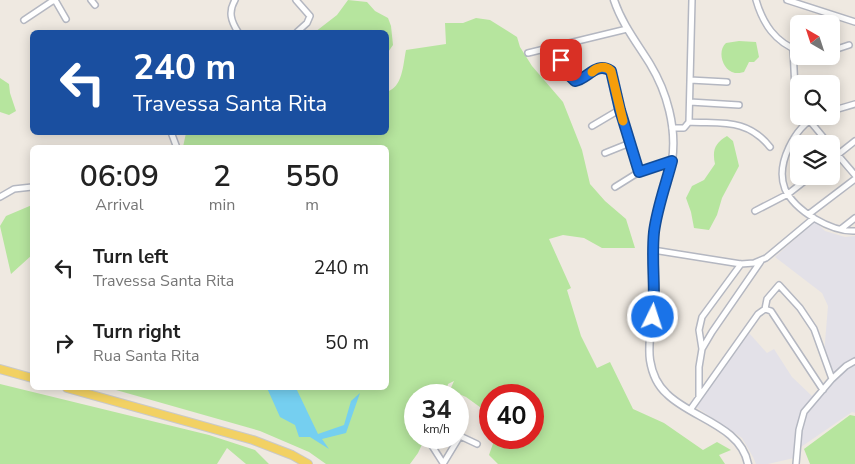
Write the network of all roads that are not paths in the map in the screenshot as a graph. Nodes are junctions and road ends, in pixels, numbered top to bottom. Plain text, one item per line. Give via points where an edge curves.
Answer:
1 (55, 0) edge
2 (92, 0) edge
3 (235, 0) edge
4 (296, 0) edge
5 (614, 0) edge
6 (692, 0) edge
7 (756, 0) edge
8 (787, 0) edge
9 (95, 5) dead end
10 (66, 19) dead end
11 (24, 20) dead end
12 (855, 22) edge
13 (627, 29) junction
14 (237, 30) edge
15 (299, 30) edge
16 (558, 46) junction
17 (849, 46) dead end
18 (790, 47) edge
19 (840, 48) edge
20 (528, 53) dead end
21 (690, 80) junction
22 (727, 82) dead end
23 (690, 102) junction
24 (855, 104) edge
25 (739, 105) dead end
26 (840, 108) edge
27 (620, 110) junction
28 (689, 122) junction
29 (804, 125) edge
30 (813, 125) edge
31 (592, 126) dead end
32 (672, 128) junction
33 (796, 135) edge
34 (822, 135) edge
35 (855, 141) edge
36 (630, 143) junction
37 (770, 147) dead end
38 (790, 147) edge
39 (604, 153) dead end
40 (840, 153) edge
41 (840, 157) edge
42 (672, 161) junction
43 (639, 172) junction
44 (855, 175) edge
45 (855, 179) edge
46 (800, 185) edge
47 (615, 187) dead end
48 (30, 188) edge
49 (788, 194) junction
50 (0, 197) edge
51 (755, 211) dead end
52 (808, 214) junction
53 (814, 218) junction
54 (855, 218) edge
55 (841, 229) junction
56 (855, 231) edge
57 (653, 250) junction
58 (761, 261) junction
59 (741, 264) junction
60 (765, 309) junction
61 (702, 349) junction
62 (855, 361) edge
63 (0, 369) edge
64 (30, 377) edge
65 (832, 378) junction
66 (73, 390) edge
67 (823, 390) junction
68 (699, 397) junction
69 (690, 410) junction
70 (469, 440) edge
71 (477, 444) dead end
72 (434, 449) edge
73 (452, 449) edge
74 (443, 463) edge
75 (308, 464) edge
76 (748, 464) edge
77 (796, 464) edge

1 - 10 street
1 - 11 street
2 - 9 street
3 - 14 street via 231,16
4 - 15 street via 308,12 310,19
5 - 13 street
6 - 21 street
7 - 18 street via 774,36
8 - 12 street
13 - 16 street
13 - 32 street via 661,85
16 - 20 street
16 - 27 street via 563,65 575,81 582,80 595,69 609,69
17 - 19 street
21 - 22 street
21 - 23 street
23 - 25 street
23 - 28 street
24 - 26 street
27 - 31 street
27 - 36 street
28 - 32 street via 684,128
28 - 37 street via 742,126 758,134
29 - 33 street
30 - 34 street
32 - 42 street
35 - 40 street
36 - 39 street
36 - 43 street
38 - 49 street via 783,175
41 - 44 street
42 - 43 street
42 - 57 street via 656,218
43 - 47 street
45 - 52 street
46 - 49 street
48 - 50 street via 14,189
49 - 51 street
49 - 52 street
52 - 53 street
53 - 55 street
53 - 58 street
54 - 55 street
55 - 56 street
57 - 59 street
57 - 69 street via 654,306 649,349 652,370 667,394
58 - 59 street
58 - 61 street
59 - 61 street via 702,316
60 - 65 street via 767,299 779,285 814,329
60 - 67 street via 771,312
60 - 68 street via 758,314
61 - 68 street
62 - 65 street
63 - 64 main road
65 - 67 street
66 - 75 main road via 254,440
67 - 77 street via 801,420
68 - 69 street
69 - 76 street via 737,441 746,454
70 - 71 street
72 - 74 street
73 - 74 street

